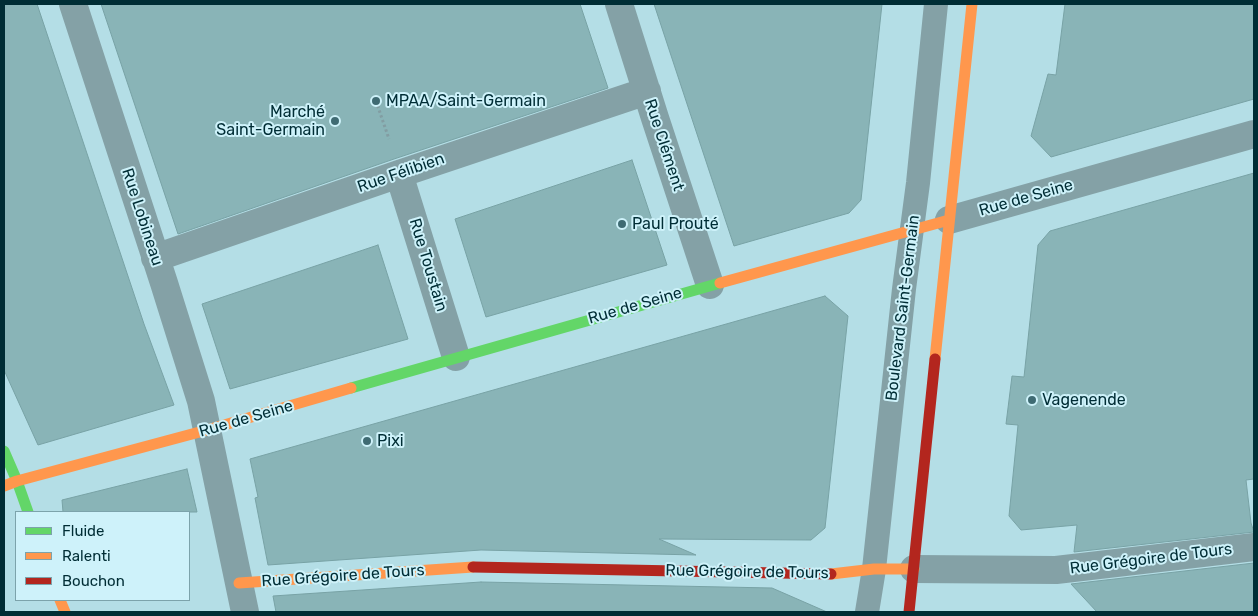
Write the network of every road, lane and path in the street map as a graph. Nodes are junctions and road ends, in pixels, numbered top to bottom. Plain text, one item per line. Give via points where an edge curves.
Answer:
1 (74, 4) edge
2 (619, 4) edge
3 (936, 4) edge
4 (972, 4) edge
5 (647, 91) junction
6 (376, 101) dead end
7 (1254, 134) edge
8 (399, 174) junction
9 (949, 220) junction
10 (913, 229) junction
11 (155, 258) junction
12 (710, 285) junction
13 (456, 357) junction
14 (207, 430) junction
15 (4, 451) edge
16 (18, 481) junction
17 (4, 486) edge
18 (28, 511) edge
19 (1254, 547) edge
20 (874, 569) junction
21 (914, 569) junction
22 (239, 583) junction
23 (245, 612) edge
24 (867, 612) edge
25 (909, 612) edge

1 - 11 street, Rue Lobineau
2 - 5 street, Rue Clément
3 - 10 lane, Boulevard Saint-Germain
4 - 9 street
5 - 8 street, Rue Félibien
5 - 12 street, Rue Clément
6 - 8 path
7 - 9 street, Rue de Seine
8 - 11 street, Rue Félibien
8 - 13 street, Rue Toustain
9 - 10 street, Rue de Seine
9 - 21 street
10 - 12 street, Rue de Seine
10 - 20 lane, Boulevard Saint-Germain
11 - 14 street, Rue Lobineau via 201,401
12 - 13 street, Rue de Seine
13 - 14 street, Rue de Seine
14 - 16 street, Rue de Seine
14 - 22 street, Rue Lobineau
15 - 16 street
16 - 17 street, Rue de Seine
16 - 18 street
19 - 21 street, Rue Grégoire de Tours via 1056,570
20 - 21 street, Rue Grégoire de Tours
20 - 22 street, Rue Grégoire de Tours via 833,574 481,566
20 - 24 lane, Boulevard Saint-Germain
21 - 25 street
22 - 23 street, Rue Lobineau

